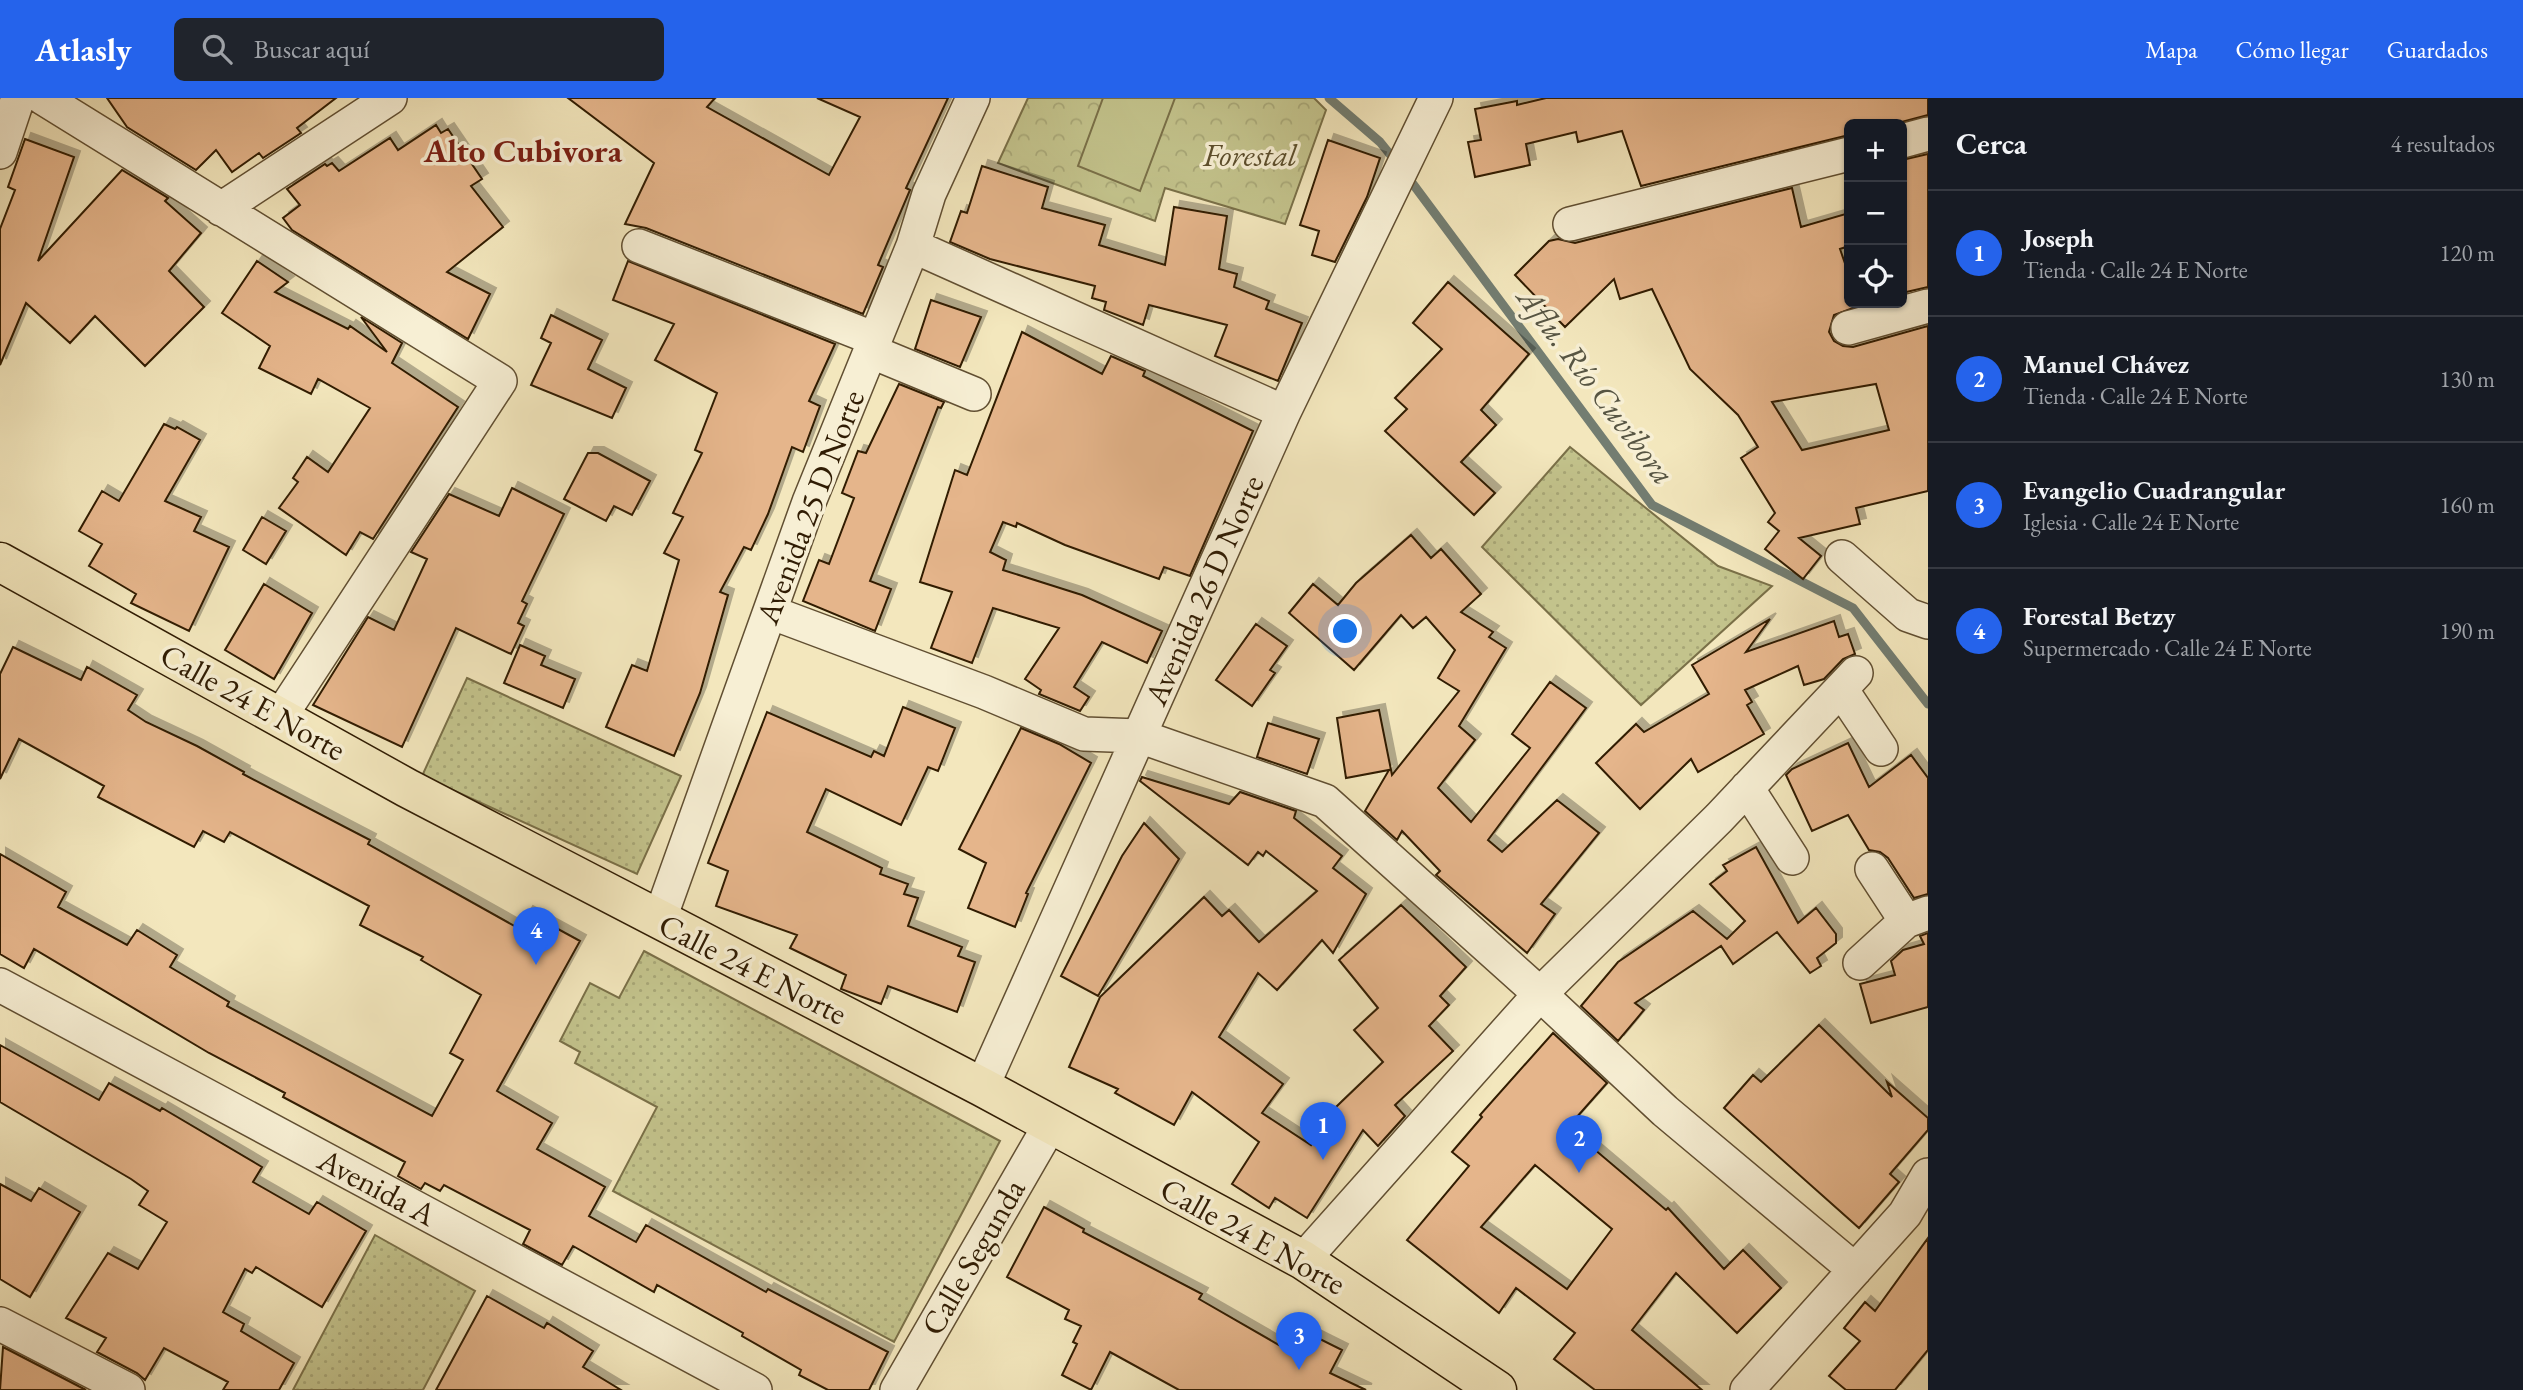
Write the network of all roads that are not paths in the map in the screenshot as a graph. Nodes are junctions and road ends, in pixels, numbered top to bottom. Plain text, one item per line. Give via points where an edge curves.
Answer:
1 (19, 98) edge
2 (43, 98) edge
3 (390, 98) edge
4 (973, 98) edge
5 (1436, 98) edge
6 (1928, 134) edge
7 (1907, 140) edge
8 (0, 152) edge
9 (1844, 155) edge
10 (221, 209) junction
11 (1570, 224) dead end
12 (639, 246) dead end
13 (913, 246) junction
14 (1928, 306) edge
15 (1848, 328) dead end
16 (872, 345) junction
17 (974, 394) dead end
18 (1284, 412) junction
19 (1842, 557) dead end
20 (0, 562) edge
21 (770, 612) junction
22 (1928, 622) edge
23 (280, 717) junction
24 (1139, 736) junction
25 (1881, 749) dead end
26 (1747, 788) junction
27 (1792, 858) dead end
28 (1872, 869) dead end
29 (1917, 917) edge
30 (659, 921) junction
31 (1860, 963) dead end
32 (0, 985) edge
33 (1540, 994) junction
34 (982, 1087) junction
35 (1050, 1125) junction
36 (1928, 1175) edge
37 (1303, 1260) junction
38 (1854, 1270) junction
39 (0, 1324) edge
40 (128, 1390) edge
41 (755, 1390) edge
42 (897, 1390) edge
43 (1497, 1390) edge
44 (1747, 1390) edge

1 - 8 street
2 - 10 street
3 - 10 street
4 - 13 street, Avenida 25 D Norte via 929,194
5 - 18 street, Avenida 26 D Norte
6 - 7 street
9 - 11 street
10 - 23 street via 500,381
12 - 16 street
13 - 16 street, Avenida 25 D Norte
13 - 18 street
14 - 15 street
16 - 17 street
16 - 21 street, Avenida 25 D Norte via 808,502
18 - 24 street, Avenida 26 D Norte
19 - 22 street via 1908,615
20 - 23 main road, Calle 24 E Norte
21 - 24 street via 1084,734
21 - 30 street, Avenida 25 D Norte
23 - 30 main road, Calle 24 E Norte
24 - 33 street via 1325,801
24 - 34 street, Avenida 26 D Norte
25 - 26 street via 1849,681
26 - 27 street
26 - 33 street
28 - 29 street
29 - 31 street
30 - 34 main road, Calle 24 E Norte
32 - 41 street, Avenida A
33 - 37 street
33 - 38 street via 1665,1111
34 - 35 main road, Calle 24 E Norte
35 - 37 main road, Calle 24 E Norte
35 - 42 street, Calle Segunda
36 - 38 street via 1905,1214
37 - 43 main road, Calle 24 E Norte
38 - 44 street
39 - 40 street

